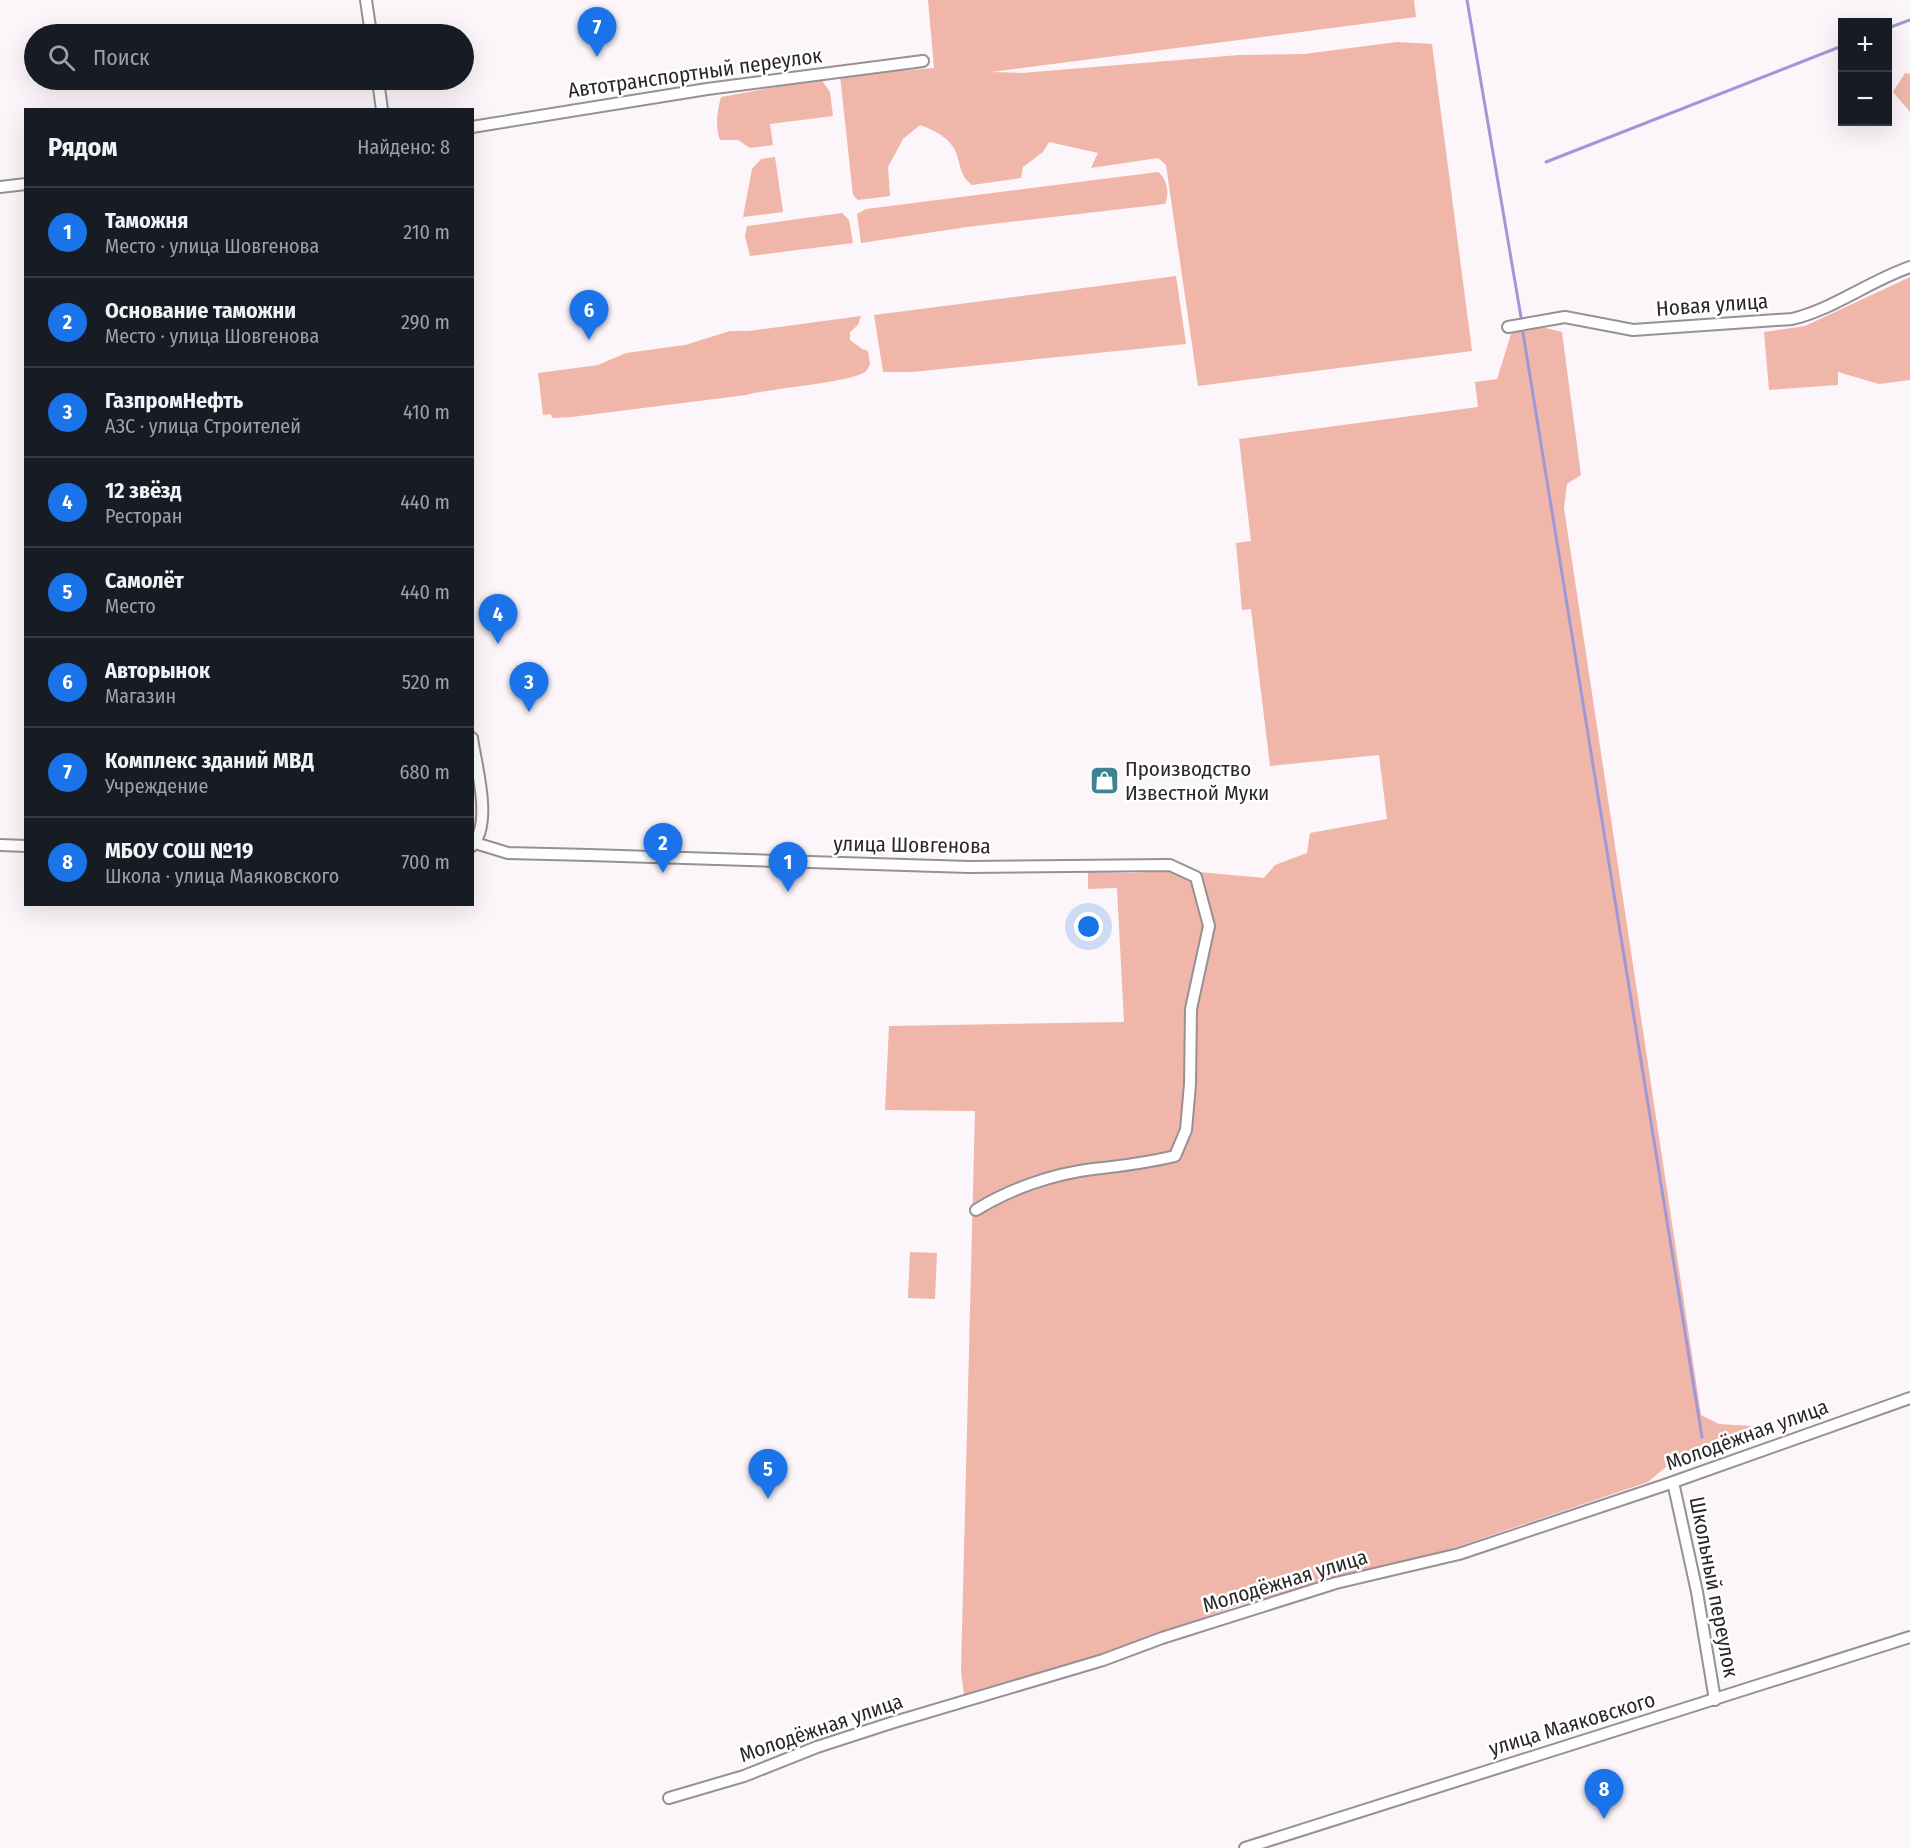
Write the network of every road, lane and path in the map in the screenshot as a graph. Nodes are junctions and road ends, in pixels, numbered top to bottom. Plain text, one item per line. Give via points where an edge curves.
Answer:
1 (366, 0) edge
2 (370, 24) edge
3 (923, 61) dead end
4 (379, 90) edge
5 (382, 108) edge
6 (474, 127) edge
7 (24, 184) edge
8 (0, 187) edge
9 (1910, 267) edge
10 (1508, 327) dead end
11 (474, 752) edge
12 (476, 841) edge
13 (0, 845) edge
14 (24, 846) edge
15 (976, 1210) dead end
16 (1910, 1398) edge
17 (1673, 1482) junction
18 (1910, 1638) edge
19 (1715, 1700) junction
20 (669, 1797) dead end
21 (1262, 1845) edge
22 (1245, 1848) edge

1 - 2 street
3 - 6 street, Автотранспортный переулок via 707,89
4 - 5 street
7 - 8 street
9 - 10 street, Новая улица via 1816,313 1792,319 1632,330 1564,317
11 - 12 street via 483,814
12 - 15 street, улица Шовгенова via 508,852 589,855 969,867 1170,865 1196,877 1209,926 1191,1009 1186,1130 1175,1156 1124,1168 1053,1177 998,1197
13 - 14 street
16 - 17 street, Молодёжная улица
17 - 19 street, Школьный переулок
17 - 20 street, Молодёжная улица via 1459,1554 1335,1583
18 - 19 street, улица Маяковского
19 - 21 street, улица Маяковского
21 - 22 street, улица Маяковского

